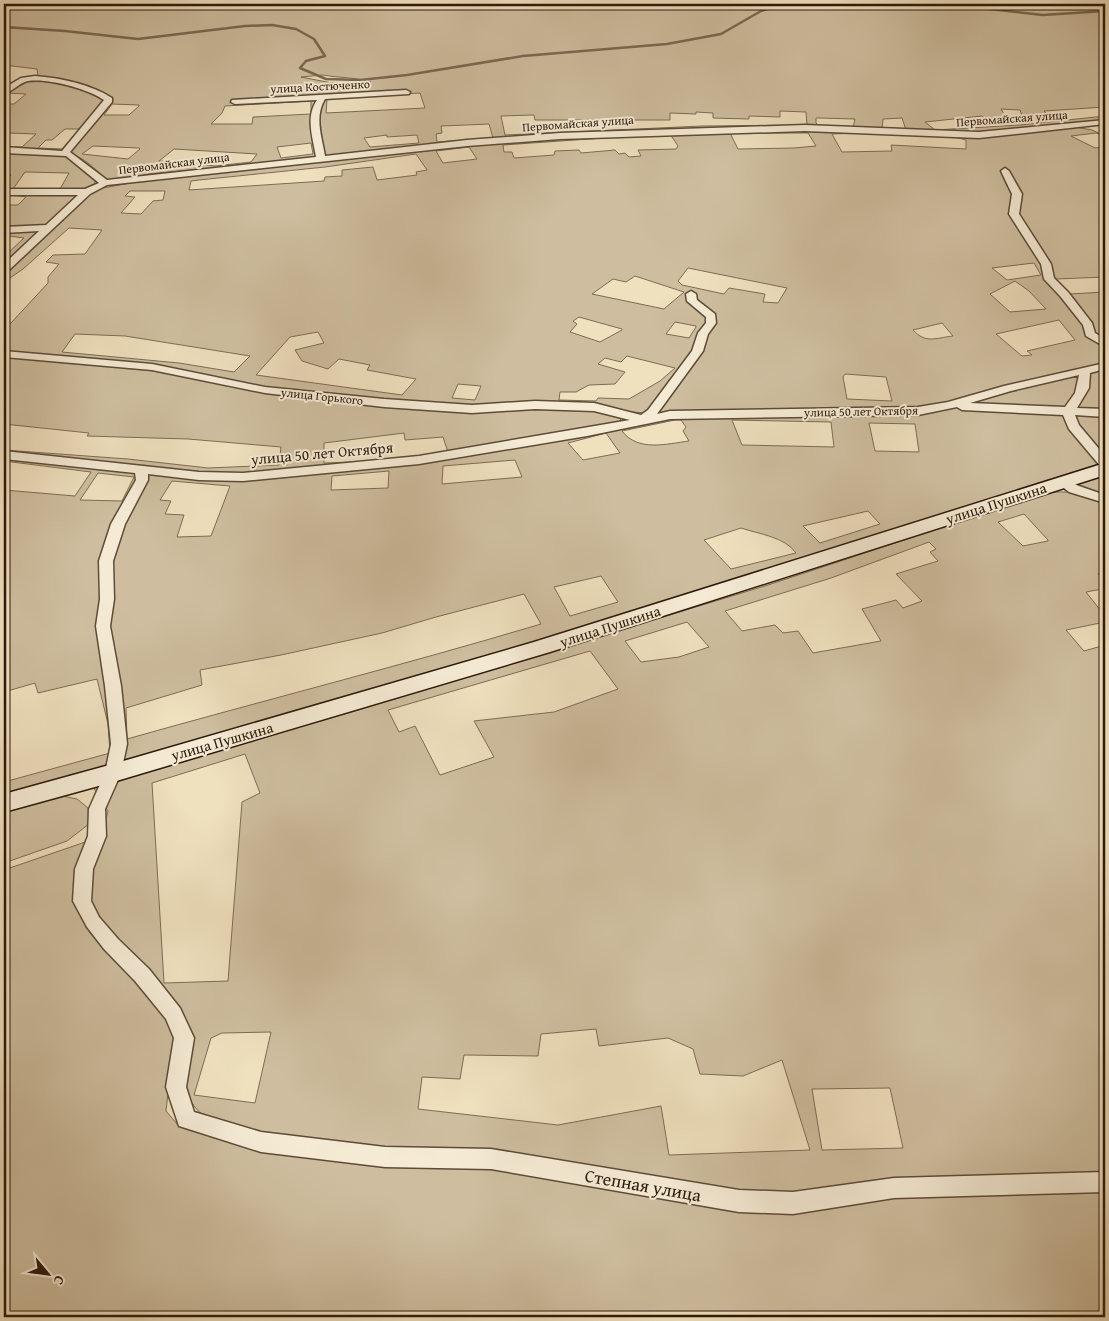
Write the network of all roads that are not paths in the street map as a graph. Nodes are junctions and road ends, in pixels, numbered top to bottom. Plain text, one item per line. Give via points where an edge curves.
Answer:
1 (4, 92) edge
2 (406, 92) dead end
3 (322, 98) junction
4 (235, 102) dead end
5 (1105, 122) edge
6 (1086, 125) junction
7 (1099, 132) dead end
8 (4, 150) edge
9 (64, 154) junction
10 (321, 160) junction
11 (1005, 170) dead end
12 (105, 183) junction
13 (4, 192) edge
14 (87, 192) junction
15 (49, 228) junction
16 (4, 230) edge
17 (4, 269) edge
18 (691, 294) dead end
19 (1105, 344) edge
20 (4, 354) edge
21 (1105, 366) edge
22 (1084, 371) junction
23 (950, 405) junction
24 (1068, 411) junction
25 (1105, 413) edge
26 (642, 420) junction
27 (4, 455) edge
28 (1105, 464) edge
29 (1105, 469) edge
30 (141, 470) junction
31 (1062, 482) junction
32 (1105, 499) edge
33 (112, 773) junction
34 (4, 803) edge
35 (1105, 1182) edge

1 - 9 street via 18,82 37,78 85,89 109,100
2 - 3 street, улица Костюченко
3 - 4 street, улица Костюченко
3 - 10 street via 315,116
5 - 6 street, Первомайская улица
6 - 7 street
6 - 10 street, Первомайская улица via 979,135 805,128 647,132 467,143
8 - 9 street, Первомайская улица
9 - 12 street, Первомайская улица
10 - 12 street, Первомайская улица
11 - 19 street via 1017,194 1014,214 1046,264 1049,279 1088,325 1090,334
12 - 14 street
13 - 14 street
14 - 15 street
15 - 16 street
15 - 17 street
18 - 26 street via 692,301 711,316 711,323 703,333 697,351 652,413
20 - 26 street, улица Горького via 152,366 265,390 384,403 472,409 535,405 594,407
21 - 22 street, улица 50 лет Октября
22 - 23 street, улица 50 лет Октября
22 - 24 street via 1086,380 1082,392
23 - 24 street
23 - 26 street, улица 50 лет Октября via 918,411 670,415
24 - 25 street
24 - 28 street via 1073,426
26 - 30 street, улица 50 лет Октября via 419,460 348,468 243,476 199,476
27 - 30 street, улица 50 лет Октября
29 - 31 street, улица Пушкина
30 - 33 street via 142,480 118,524 106,561 108,599 103,626 119,744
31 - 32 street
31 - 33 street, улица Пушкина via 542,647
33 - 34 street, улица Пушкина
33 - 35 street, Степная улица via 97,809 96,836 84,869 82,901 99,929 173,1014 184,1038 176,1087 186,1119 261,1142 385,1157 491,1159 739,1201 793,1203 894,1188

